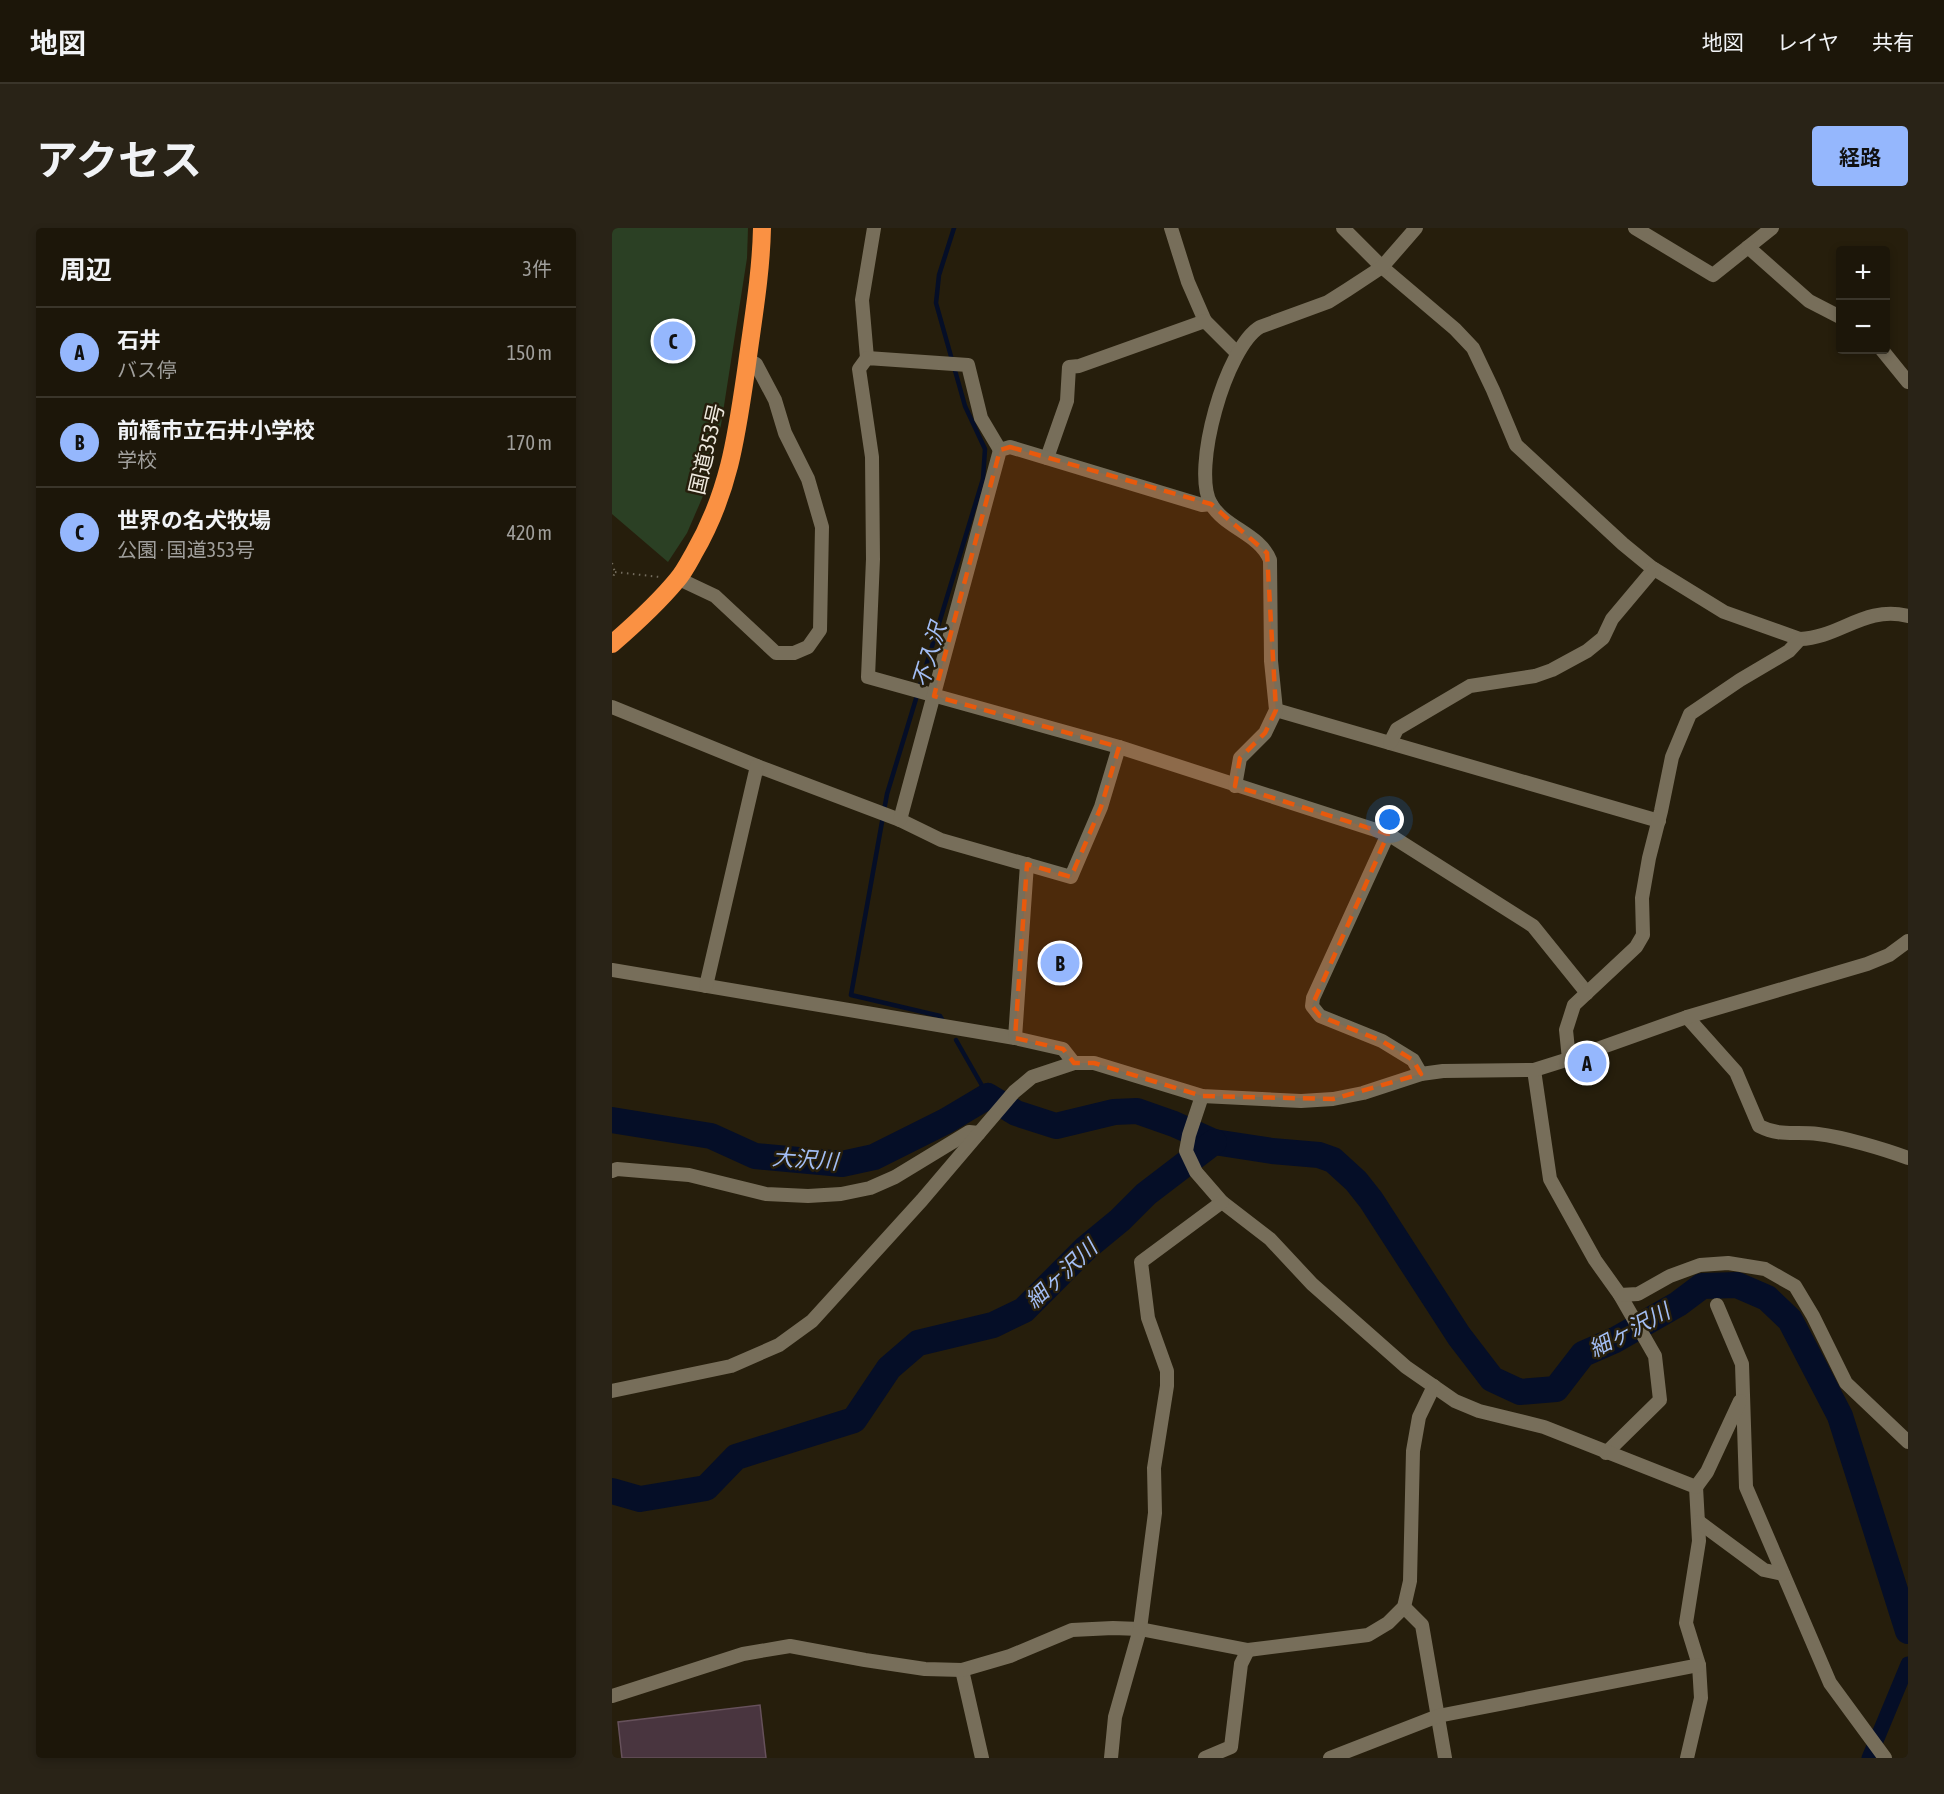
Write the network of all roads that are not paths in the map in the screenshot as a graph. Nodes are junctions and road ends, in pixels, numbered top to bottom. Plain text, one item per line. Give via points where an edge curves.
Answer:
1 (762, 228) edge
2 (874, 228) edge
3 (1170, 228) edge
4 (1343, 228) edge
5 (1416, 228) edge
6 (1635, 228) edge
7 (1772, 228) edge
8 (1748, 247) junction
9 (1382, 267) junction
10 (1836, 315) edge
11 (1205, 321) junction
12 (1237, 353) junction
13 (1885, 354) edge
14 (867, 358) junction
15 (747, 359) junction
16 (1908, 382) edge
17 (1000, 450) junction
18 (1047, 458) junction
19 (1211, 504) junction
20 (1654, 568) junction
21 (679, 579) junction
22 (1908, 616) edge
23 (1800, 639) junction
24 (612, 644) edge
25 (934, 696) junction
26 (612, 707) edge
27 (1276, 710) junction
28 (1390, 742) junction
29 (1119, 747) junction
30 (757, 766) junction
31 (1235, 786) junction
32 (888, 817) junction
33 (1659, 821) junction
34 (1388, 834) junction
35 (1027, 864) junction
36 (1908, 941) edge
37 (612, 970) edge
38 (706, 986) junction
39 (1587, 993) junction
40 (1687, 1017) junction
41 (1015, 1038) junction
42 (1569, 1059) junction
43 (1074, 1063) junction
44 (1534, 1070) junction
45 (1420, 1074) junction
46 (1202, 1096) junction
47 (979, 1133) junction
48 (1908, 1158) edge
49 (612, 1171) edge
50 (1222, 1202) junction
51 (1620, 1295) junction
52 (1717, 1305) dead end
53 (1434, 1386) junction
54 (612, 1391) edge
55 (1743, 1394) junction
56 (1908, 1442) edge
57 (1606, 1453) junction
58 (1696, 1487) junction
59 (1699, 1522) junction
60 (1783, 1574) junction
61 (1404, 1607) junction
62 (1140, 1629) junction
63 (1248, 1650) junction
64 (1699, 1665) junction
65 (962, 1670) junction
66 (612, 1696) edge
67 (1438, 1716) junction
68 (981, 1758) edge
69 (1111, 1758) edge
70 (1205, 1758) edge
71 (1330, 1758) edge
72 (1445, 1758) edge
73 (1687, 1758) edge
74 (1885, 1758) edge

1 - 15 highway, 国道353号
2 - 14 street via 862,300
3 - 11 street
4 - 9 street
5 - 9 street
6 - 8 street via 1713,275
7 - 8 street
8 - 10 street via 1809,300
9 - 12 street via 1328,302 1260,327
9 - 20 street via 1473,348 1516,445
11 - 12 street
11 - 18 street via 1069,367 1067,401
12 - 19 street via 1223,385 1208,440 1206,487
13 - 16 street
14 - 17 street via 968,365 981,418
14 - 25 street via 859,369 872,457 868,677
15 - 21 highway, 国道353号 via 728,473 705,533
15 - 21 street via 756,364 775,400 785,434 808,479 822,527 820,630 808,647 794,653 776,653 714,596
17 - 18 street via 1010,447
17 - 25 street
18 - 19 street via 1202,505
19 - 27 street via 1261,546 1270,560 1271,661
20 - 23 street via 1724,612
20 - 28 street via 1612,619 1603,638 1587,651 1535,676 1470,686 1396,729
21 - 24 highway, 国道353号
22 - 23 street via 1872,614 1812,639
23 - 33 street via 1790,651 1690,714 1672,757
25 - 29 street
25 - 32 street
26 - 30 street
27 - 28 street
27 - 31 street via 1265,733 1240,758
28 - 33 street
29 - 31 street
29 - 35 street via 1101,807 1071,877
30 - 32 street
30 - 38 street
31 - 34 street
32 - 35 street via 941,840
33 - 39 street via 1642,898 1643,935 1636,947
34 - 39 street via 1533,926
34 - 45 street via 1312,1006 1320,1016 1382,1041 1413,1060
35 - 41 street
36 - 40 street via 1867,964
37 - 38 street
38 - 41 street
39 - 42 street via 1574,1005 1566,1030
40 - 42 street
40 - 48 street via 1736,1072 1759,1126 1773,1133 1818,1134
41 - 43 street via 1063,1049
42 - 44 street
43 - 46 street via 1094,1063
43 - 47 street via 1032,1077
44 - 45 street
44 - 51 street via 1550,1179 1595,1260
45 - 46 street via 1363,1094 1333,1099
46 - 50 street via 1186,1151 1196,1172
47 - 49 street via 969,1132 895,1177 841,1194 766,1194 689,1175
47 - 54 street via 812,1321 779,1345 731,1366
50 - 53 street via 1270,1239 1312,1284 1406,1367
50 - 62 street via 1141,1262 1148,1318 1167,1371 1167,1386 1154,1468 1155,1513
51 - 56 street via 1638,1294 1700,1265 1728,1263 1765,1269 1795,1286 1846,1383
51 - 57 street via 1655,1356 1660,1400
52 - 55 street via 1742,1365
53 - 57 street via 1479,1411 1544,1427
53 - 61 street via 1419,1417 1413,1452 1410,1581
55 - 58 street via 1707,1473
55 - 60 street via 1746,1487
57 - 58 street
58 - 59 street
59 - 60 street via 1764,1570
59 - 64 street via 1686,1623
60 - 74 street via 1830,1683
61 - 63 street via 1368,1635
61 - 67 street via 1422,1625
62 - 63 street
62 - 65 street via 1072,1630 1010,1656
62 - 69 street via 1116,1717
63 - 70 street via 1241,1664 1231,1747
64 - 67 street
64 - 73 street via 1701,1698
65 - 66 street via 925,1669 790,1646 742,1654
65 - 68 street
67 - 71 street
67 - 72 street

